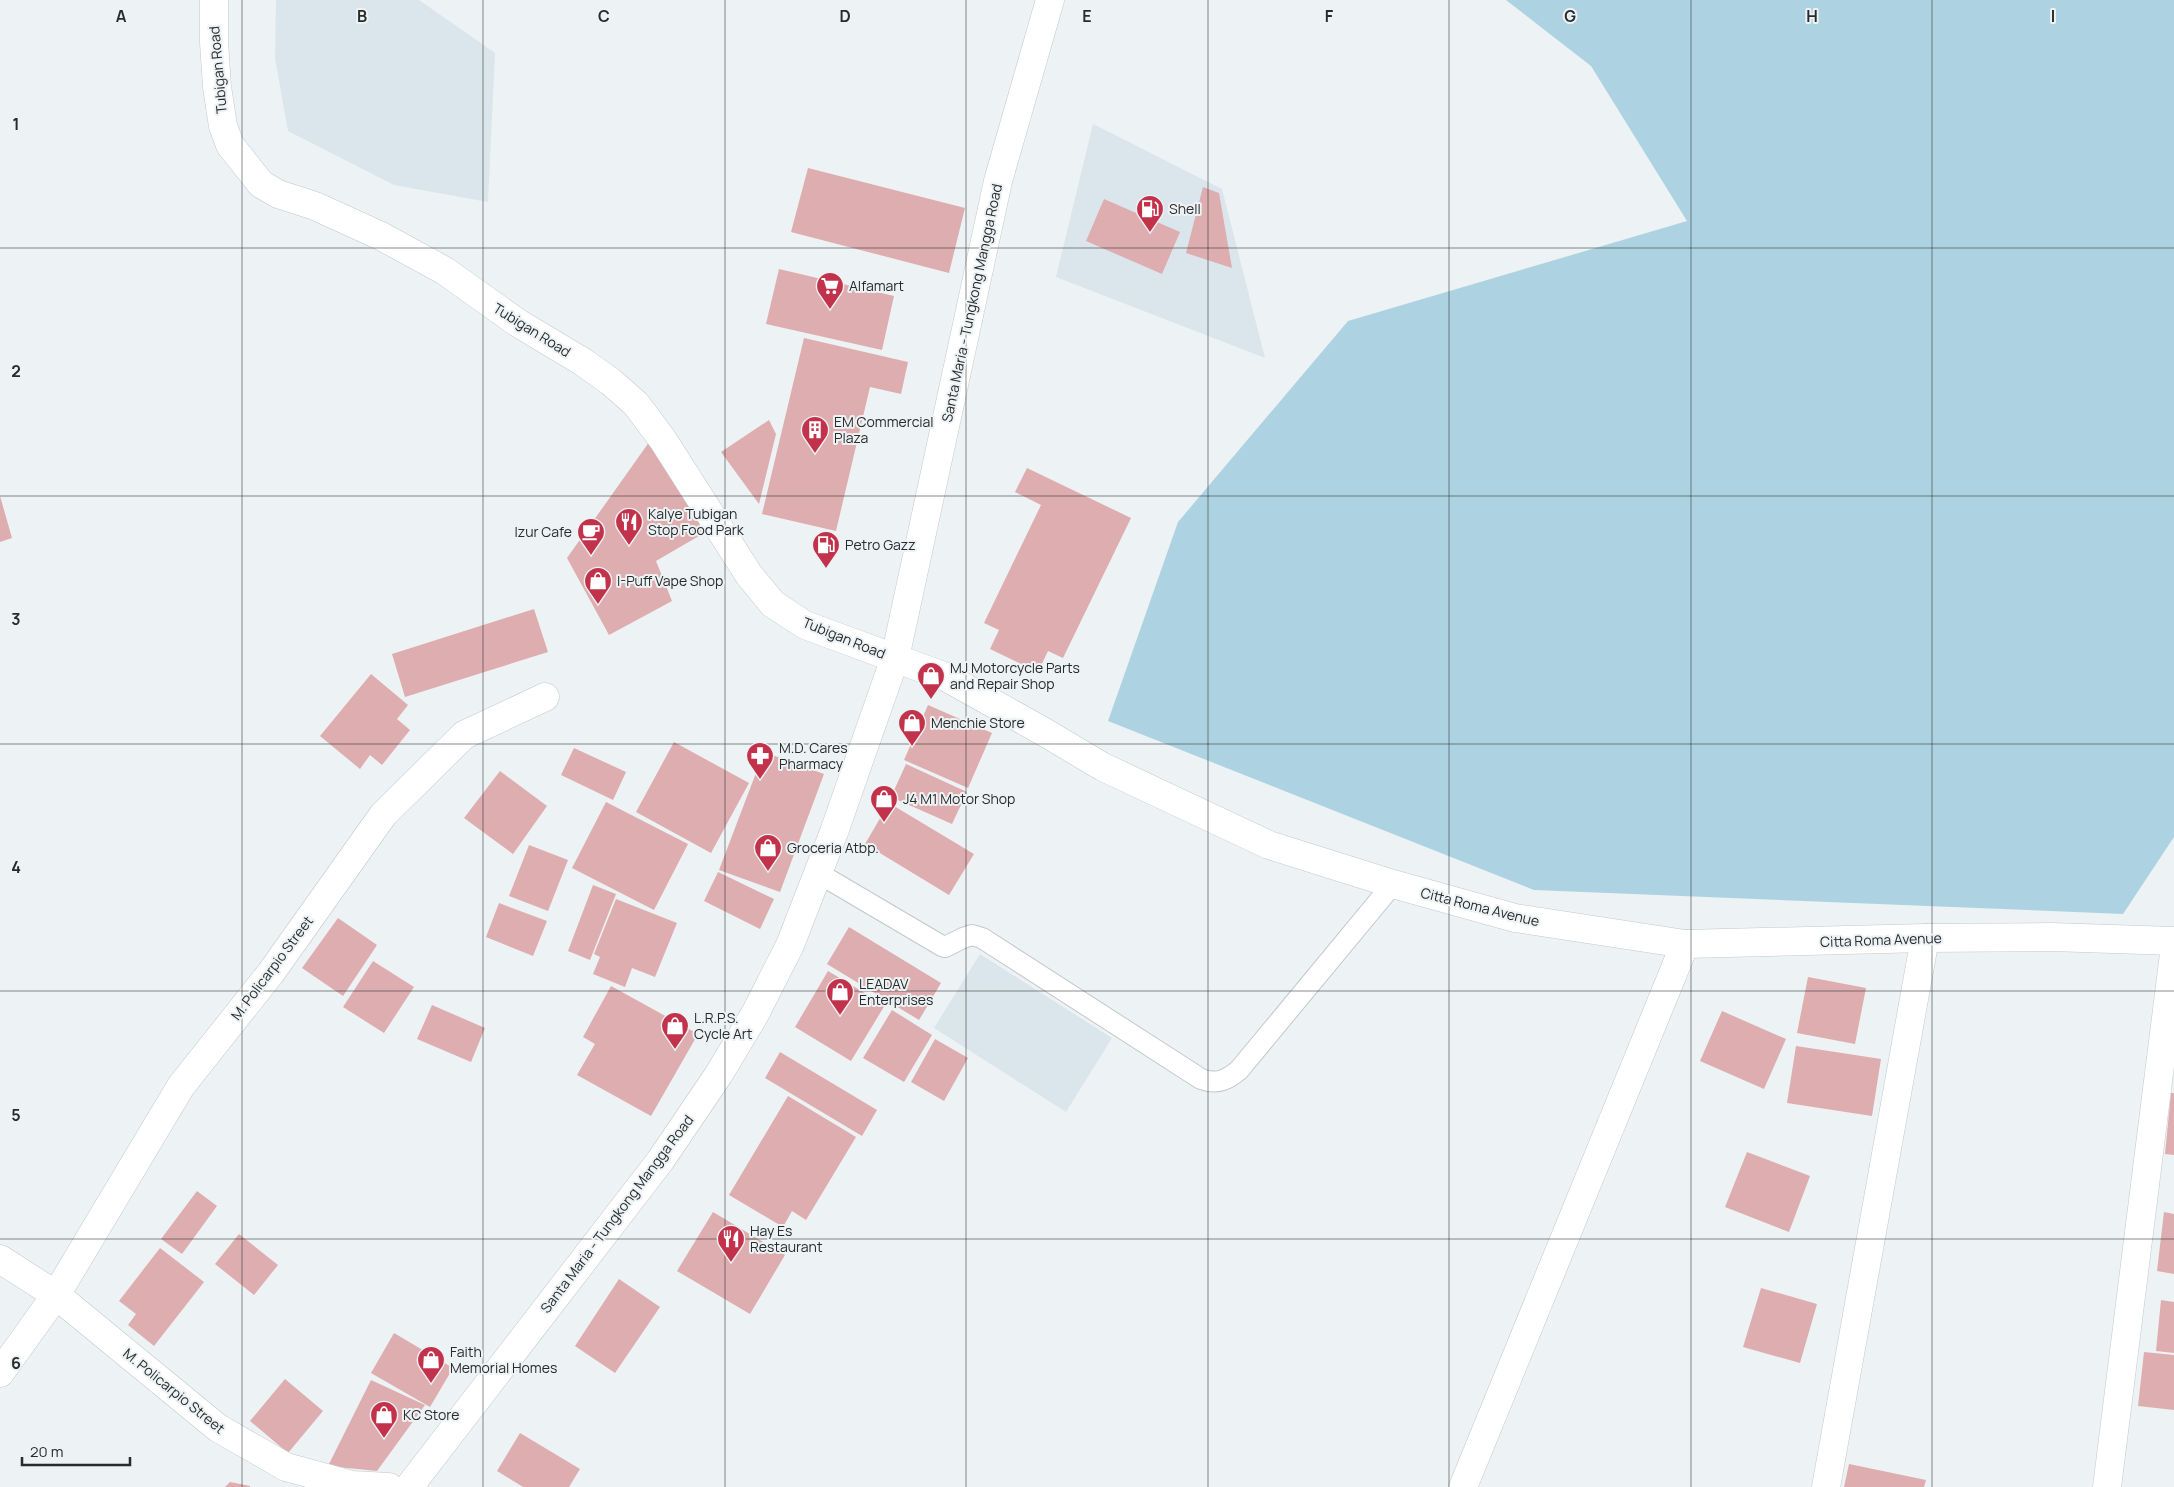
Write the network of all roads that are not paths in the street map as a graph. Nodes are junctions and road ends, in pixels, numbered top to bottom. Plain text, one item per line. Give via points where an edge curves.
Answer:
1 (214, 0) edge
2 (1050, 0) edge
3 (895, 658) junction
4 (545, 697) dead end
5 (818, 873) junction
6 (1393, 884) junction
7 (1925, 938) junction
8 (2174, 941) edge
9 (1685, 944) junction
10 (2174, 954) edge
11 (0, 1259) edge
12 (56, 1295) junction
13 (0, 1373) edge
14 (389, 1487) edge
15 (410, 1487) edge
16 (1463, 1487) edge
17 (1826, 1487) edge
18 (2107, 1487) edge

1 - 3 street, Tubigan Road via 217,87 224,126 230,145 262,184 278,194 315,206 381,236 445,271 518,323 604,377 636,404 652,425 749,575 773,604 804,625
2 - 3 street, Santa Maria - Tungkong Mangga Road via 998,181
3 - 5 street, Santa Maria - Tungkong Mangga Road
3 - 6 street, Citta Roma Avenue via 946,677 1103,767 1227,826 1269,845
4 - 12 street, M. Policarpio Street via 464,735 383,815 270,974 180,1086
5 - 6 lane via 942,946 972,936 982,938 1201,1079 1220,1082 1239,1070
5 - 15 street, Santa Maria - Tungkong Mangga Road via 790,945 755,1014 719,1074 660,1161
6 - 9 street, Citta Roma Avenue via 1515,918
7 - 8 street, Citta Roma Avenue via 2051,937
7 - 9 street, Citta Roma Avenue
7 - 17 street
9 - 16 street
10 - 18 street
11 - 12 street, M. Policarpio Street
12 - 13 street, M. Policarpio Street
12 - 14 street, M. Policarpio Street via 218,1428 244,1443 286,1467 352,1485

